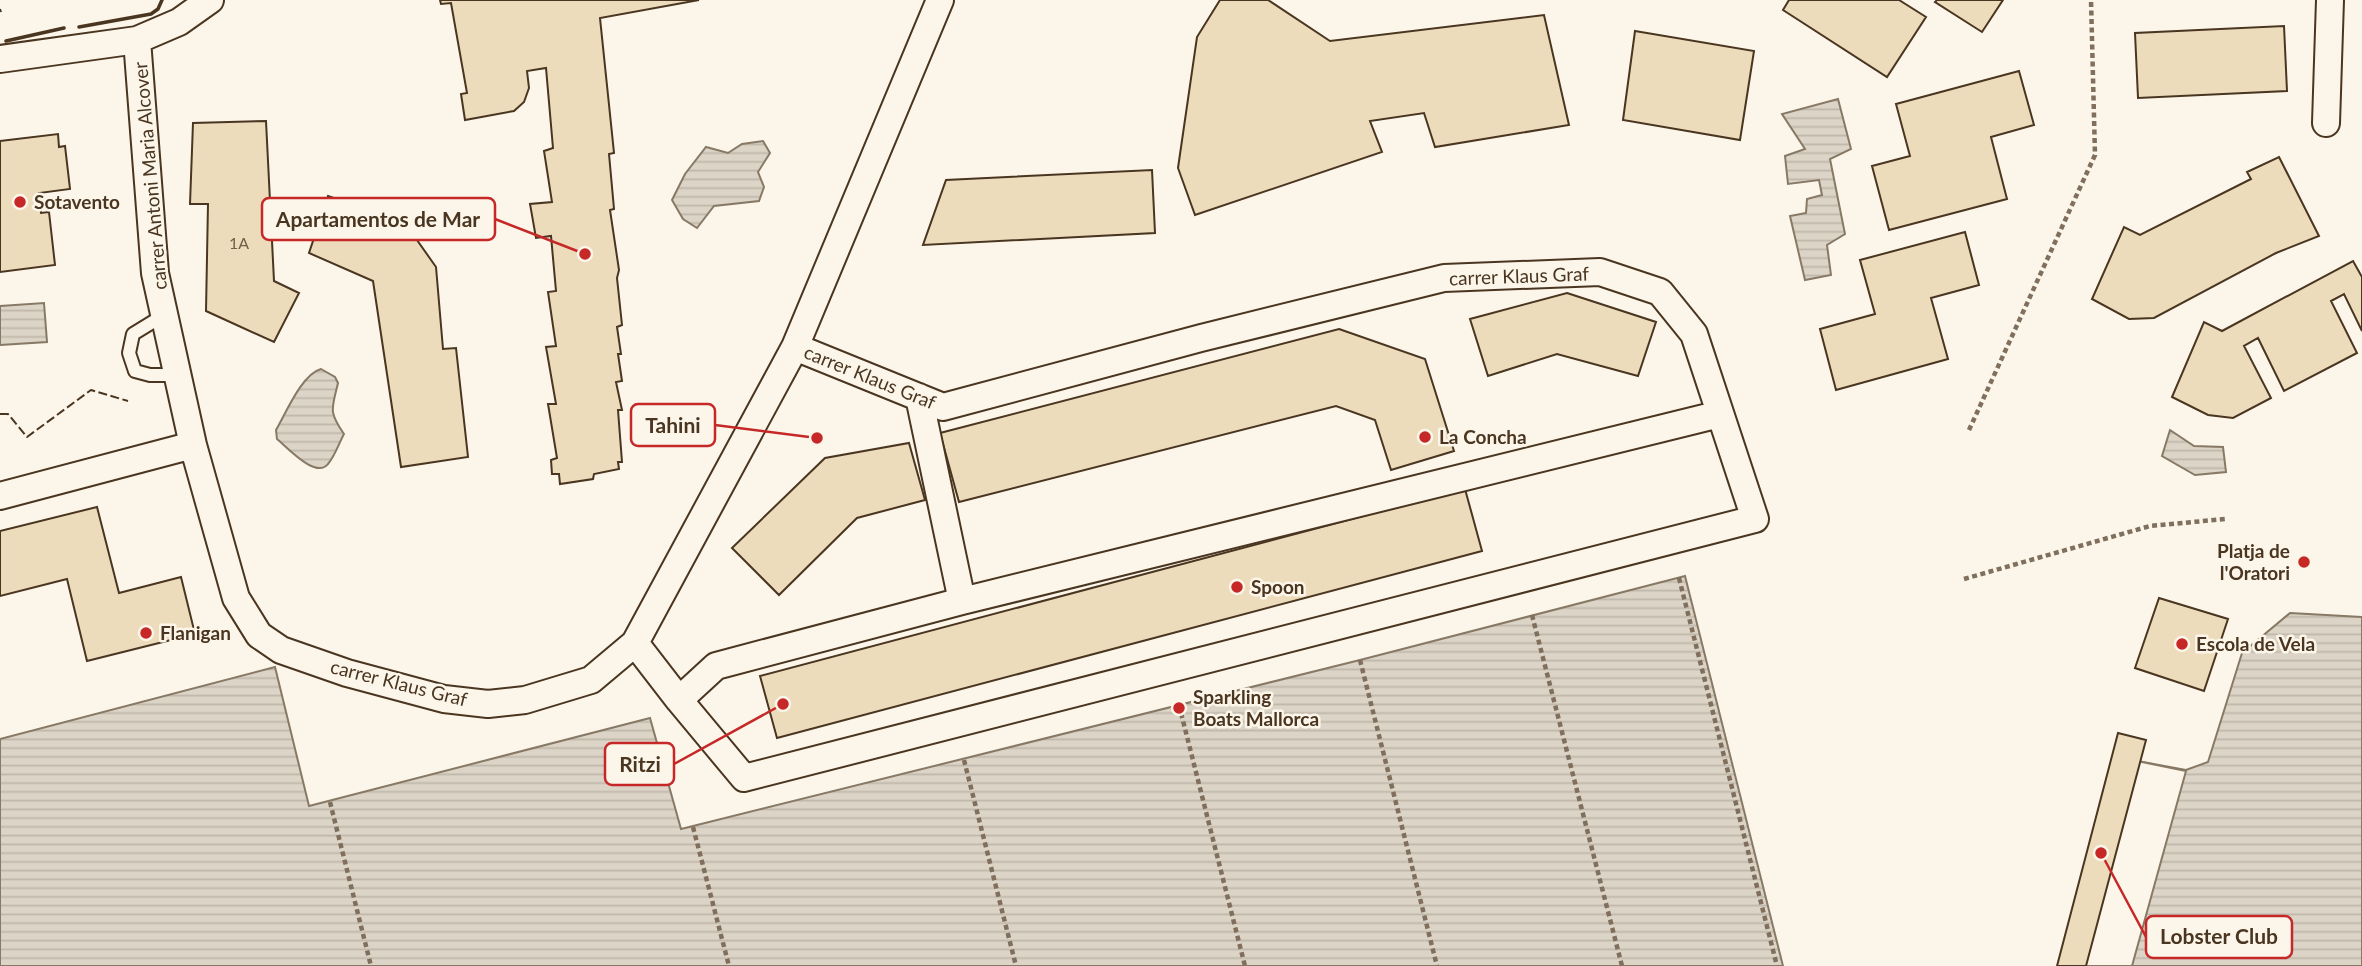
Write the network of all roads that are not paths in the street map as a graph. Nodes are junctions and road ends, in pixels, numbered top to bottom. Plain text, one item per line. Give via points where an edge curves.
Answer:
1 (210, 0) edge
2 (940, 0) edge
3 (2330, 0) edge
4 (137, 40) junction
5 (0, 59) edge
6 (2326, 123) dead end
7 (165, 315) junction
8 (795, 347) junction
9 (178, 375) junction
10 (919, 397) junction
11 (1720, 414) junction
12 (193, 445) junction
13 (0, 496) edge
14 (962, 601) junction
15 (635, 643) junction
16 (679, 700) junction

1 - 4 street via 179,22
2 - 8 street
3 - 6 street
4 - 5 street
4 - 7 street, carrer Antoni Maria Alcover via 155,273
7 - 9 street, carrer Antoni Maria Alcover
7 - 9 lane via 133,334 129,353 135,371
8 - 10 street, carrer Klaus Graf
8 - 15 street, carrer Klaus Graf
9 - 12 street, carrer Antoni Maria Alcover
10 - 11 street, carrer Klaus Graf via 943,407 1444,278 1600,272 1660,292 1694,334
10 - 14 street
11 - 14 street
11 - 16 street, carrer Klaus Graf via 1755,519 744,778
12 - 13 street
12 - 15 street, carrer Klaus Graf via 236,597 259,635 281,650 444,699 488,704 525,700 591,680
14 - 16 street via 716,666
15 - 16 street

